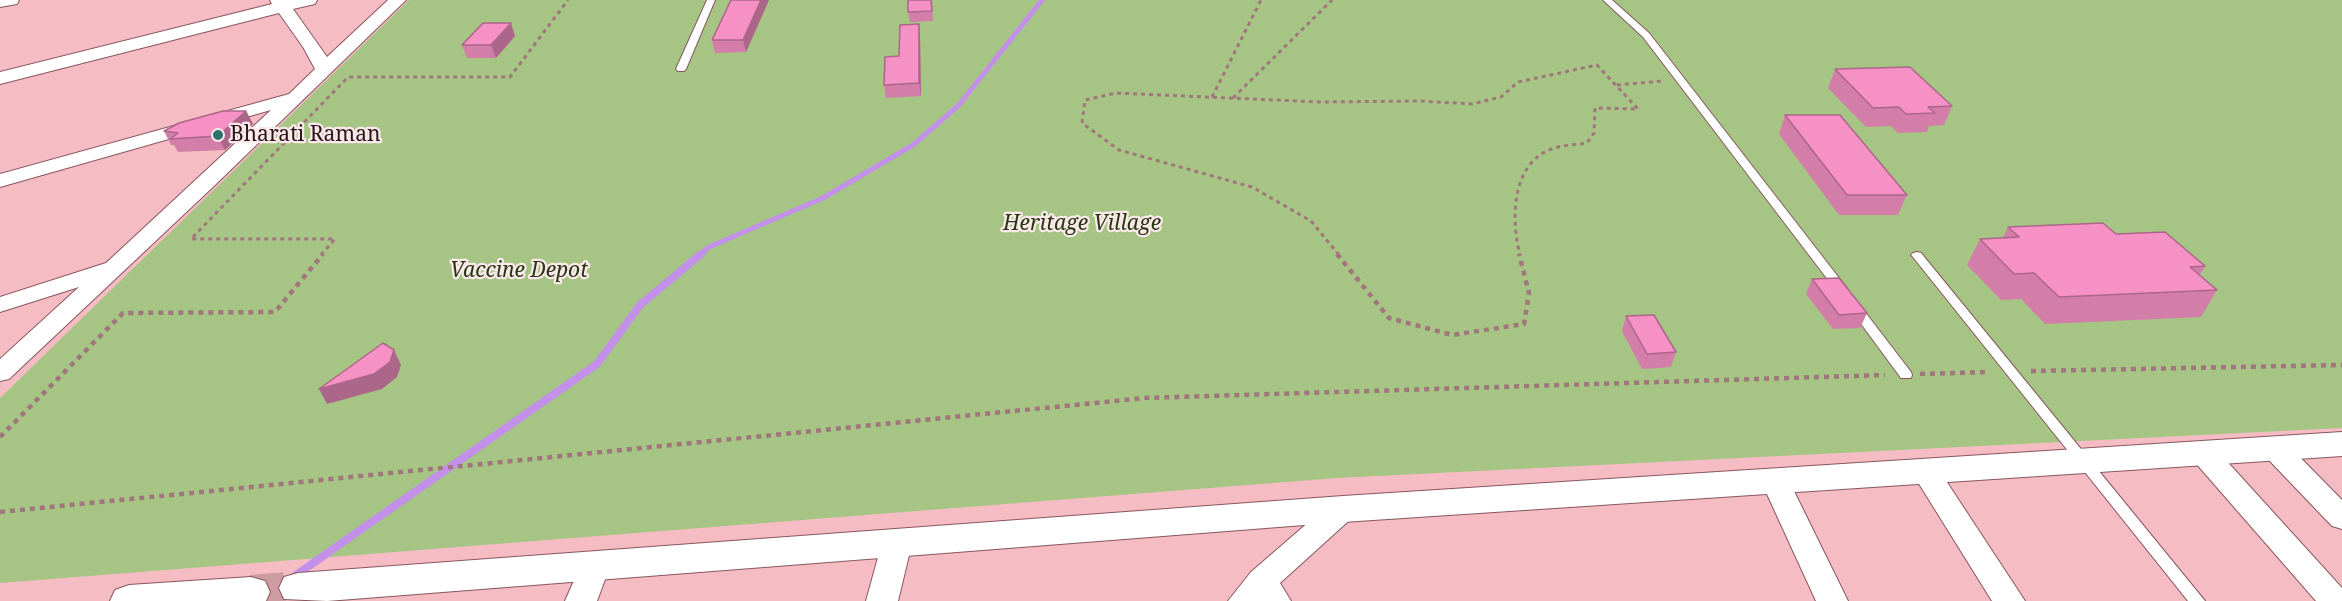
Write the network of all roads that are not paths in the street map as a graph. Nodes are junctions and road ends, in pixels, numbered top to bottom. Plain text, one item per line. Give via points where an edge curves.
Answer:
1 (11, 0) edge
2 (309, 0) edge
3 (398, 0) edge
4 (711, 0) edge
5 (1607, 0) edge
6 (0, 3) edge
7 (280, 3) edge
8 (681, 69) dead end
9 (325, 70) junction
10 (0, 78) edge
11 (295, 98) junction
12 (0, 181) edge
13 (1917, 255) dead end
14 (117, 266) junction
15 (0, 305) edge
16 (0, 373) edge
17 (1906, 375) road end
18 (2342, 444) edge
19 (2276, 449) junction
20 (2203, 453) junction
21 (2083, 461) junction
22 (1925, 471) junction
23 (1775, 481) junction
24 (1343, 509) junction
25 (2342, 518) edge
26 (897, 543) junction
27 (595, 566) junction
28 (298, 588) tunnel mouth
29 (392, 591) edge
30 (251, 592) tunnel mouth
31 (1260, 594) edge
32 (129, 601) edge
33 (581, 601) edge
34 (882, 601) edge
35 (1832, 601) edge
36 (2009, 601) edge
37 (2197, 601) edge
38 (2336, 601) edge

1 - 6 street
2 - 7 street
3 - 9 street
4 - 8 lane
5 - 17 lane via 1646,35
7 - 9 street
7 - 10 street
9 - 11 street
11 - 12 street
11 - 14 street
13 - 21 lane
14 - 15 street
14 - 16 street
18 - 19 street
19 - 20 street
19 - 25 street
20 - 21 street
20 - 38 street
21 - 22 street
21 - 37 lane
22 - 23 street
22 - 36 street
23 - 24 street
23 - 35 street
24 - 26 street
24 - 31 street
26 - 27 street
26 - 34 street
27 - 29 street
27 - 33 street
28 - 29 street
30 - 32 street

